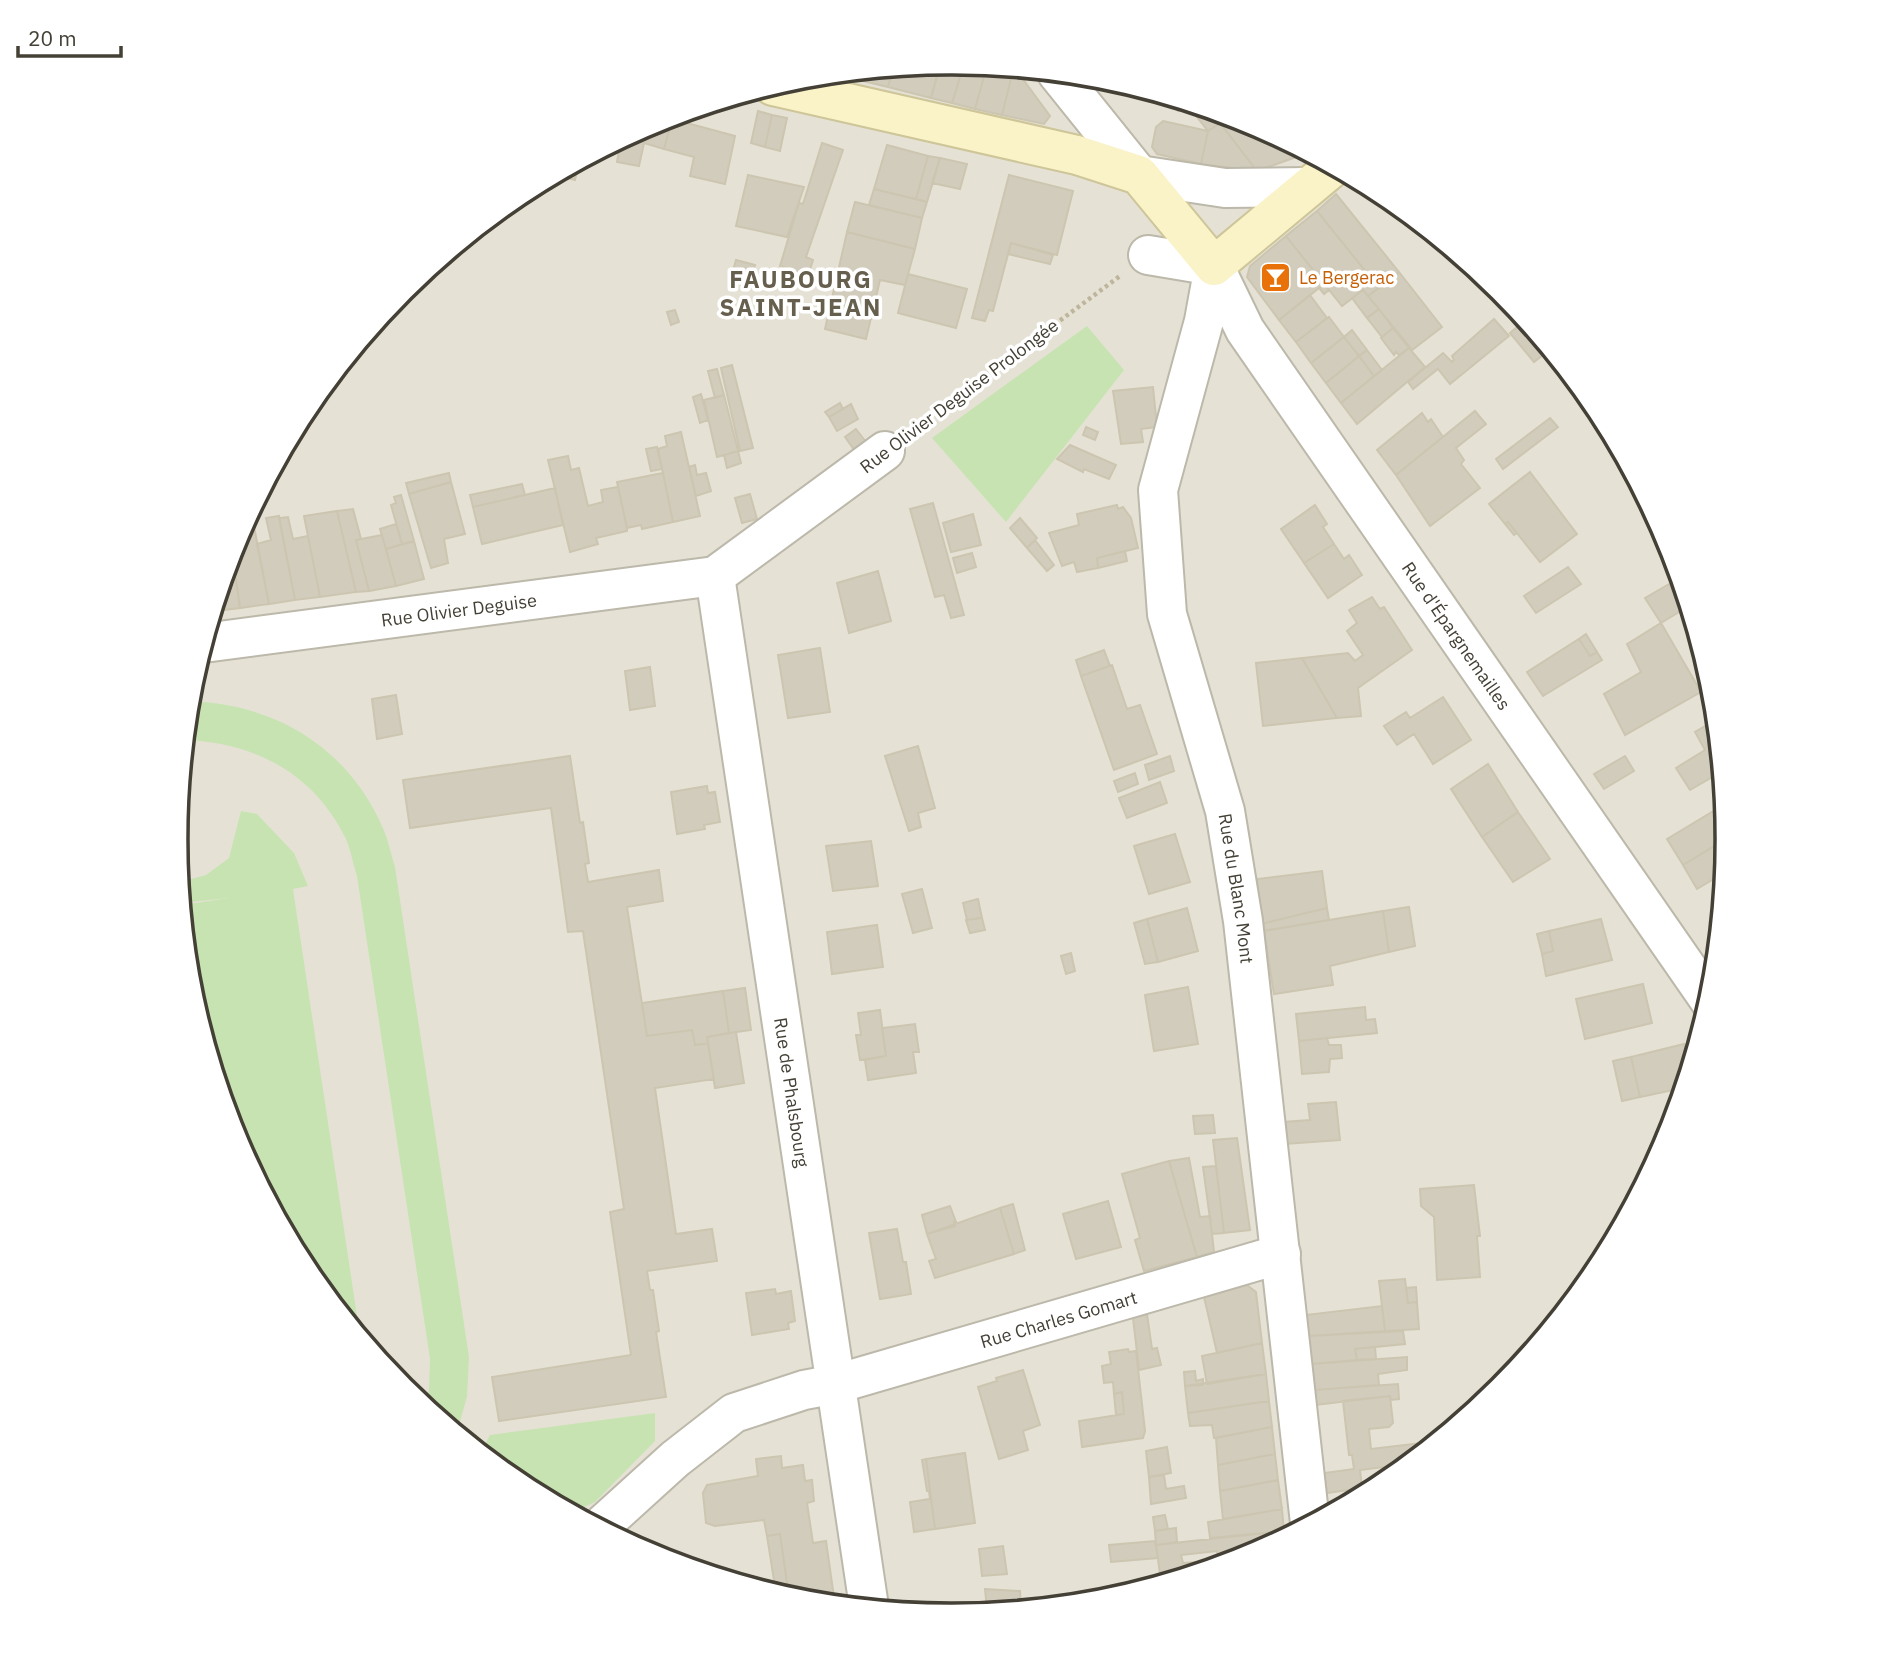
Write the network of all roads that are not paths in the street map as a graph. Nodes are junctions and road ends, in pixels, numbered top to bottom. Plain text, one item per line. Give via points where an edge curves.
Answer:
1 (1065, 84) edge
2 (796, 91) edge
3 (1139, 174) junction
4 (1321, 177) edge
5 (1149, 255) road end
6 (1214, 266) junction
7 (885, 451) road end
8 (715, 576) junction
9 (214, 642) edge
10 (1701, 988) edge
11 (1281, 1254) junction
12 (836, 1384) junction
13 (1309, 1513) edge
14 (607, 1520) edge
15 (868, 1598) edge

1 - 3 street
2 - 3 main road via 1077,155
3 - 4 street via 1225,188
3 - 6 main road
4 - 6 main road
5 - 6 street
6 - 10 street, Rue d'Épargnemailles via 1245,331
6 - 11 street, Rue du Blanc Mont via 1204,321 1158,490 1167,614 1227,825 1243,921
7 - 8 street, Rue Olivier Deguise Prolongée
8 - 9 street, Rue Olivier Deguise
8 - 12 street, Rue de Phalsbourg
11 - 12 street, Rue Charles Gomart
11 - 13 street, Rue du Blanc Mont
12 - 14 street, Rue Charles Gomart via 734,1413
12 - 15 street, Rue de Phalsbourg

